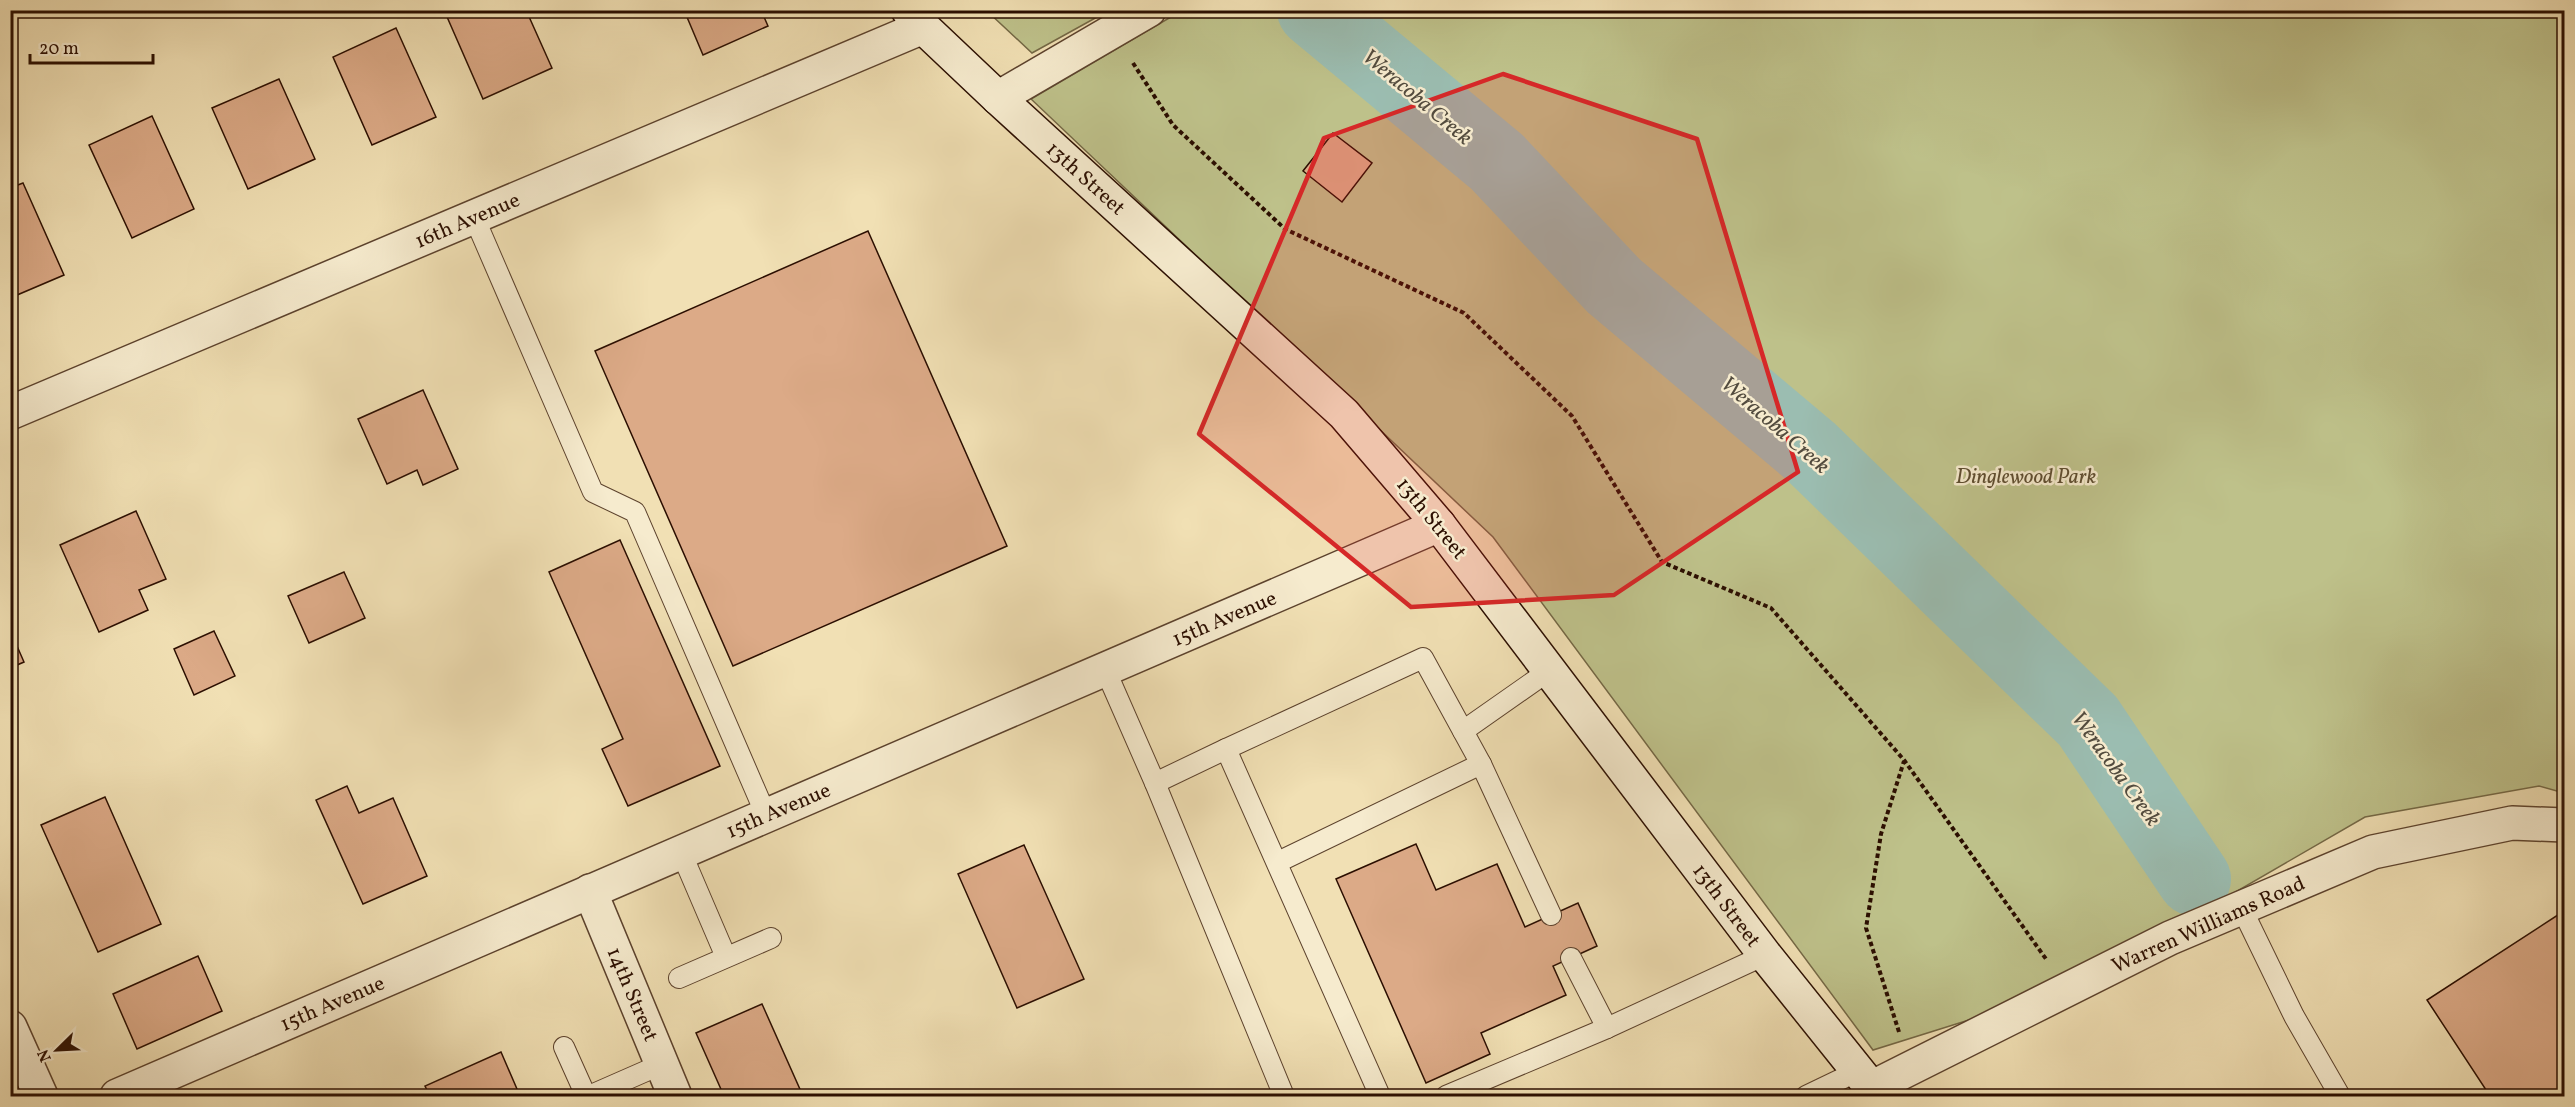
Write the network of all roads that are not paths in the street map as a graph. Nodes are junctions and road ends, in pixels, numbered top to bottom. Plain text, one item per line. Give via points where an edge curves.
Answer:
1 (1149, 10) edge
2 (916, 19) edge
3 (998, 98) junction
4 (474, 217) junction
5 (10, 413) edge
6 (1439, 525) junction
7 (1105, 669) junction
8 (1550, 670) junction
9 (1463, 731) junction
10 (1226, 748) junction
11 (1481, 764) junction
12 (1155, 783) junction
13 (766, 815) junction
14 (2565, 825) edge
15 (681, 852) junction
16 (1278, 862) junction
17 (590, 891) junction
18 (2241, 908) junction
19 (1551, 915) dead end
20 (771, 938) dead end
21 (1765, 955) junction
22 (726, 957) junction
23 (1571, 958) dead end
24 (679, 978) dead end
25 (10, 1027) edge
26 (1607, 1028) junction
27 (564, 1047) dead end
28 (662, 1064) junction
29 (1869, 1085) edge
30 (41, 1096) edge
31 (117, 1096) edge
32 (588, 1096) edge
33 (675, 1096) edge
34 (1284, 1096) edge
35 (1380, 1096) edge
36 (1446, 1096) edge
37 (1806, 1096) edge
38 (2340, 1096) edge

1 - 3 street
2 - 3 street, 13th Street
2 - 4 street, 16th Avenue
3 - 6 street, 13th Street via 1344,414
4 - 5 street, 16th Avenue
4 - 13 lane via 593,492 635,512
6 - 7 street, 15th Avenue
6 - 8 street, 13th Street
7 - 12 lane
7 - 13 street, 15th Avenue
8 - 9 lane
8 - 21 street, 13th Street
9 - 10 lane via 1423,658
9 - 11 lane
10 - 12 lane
10 - 16 lane
11 - 16 lane
11 - 19 lane
12 - 34 lane
13 - 15 street, 15th Avenue
14 - 18 street, Warren Williams Road via 2512,823 2373,852
15 - 17 street, 15th Avenue
15 - 22 lane
16 - 35 lane
17 - 28 street, 14th Street
17 - 31 street, 15th Avenue
18 - 29 street, Warren Williams Road via 2170,938
18 - 38 lane via 2294,1016
20 - 22 lane
21 - 26 lane
21 - 29 street, 13th Street
22 - 24 lane
23 - 26 lane
25 - 30 street
26 - 36 lane
27 - 32 lane
28 - 32 lane
28 - 33 street, 14th Street
29 - 37 lane

